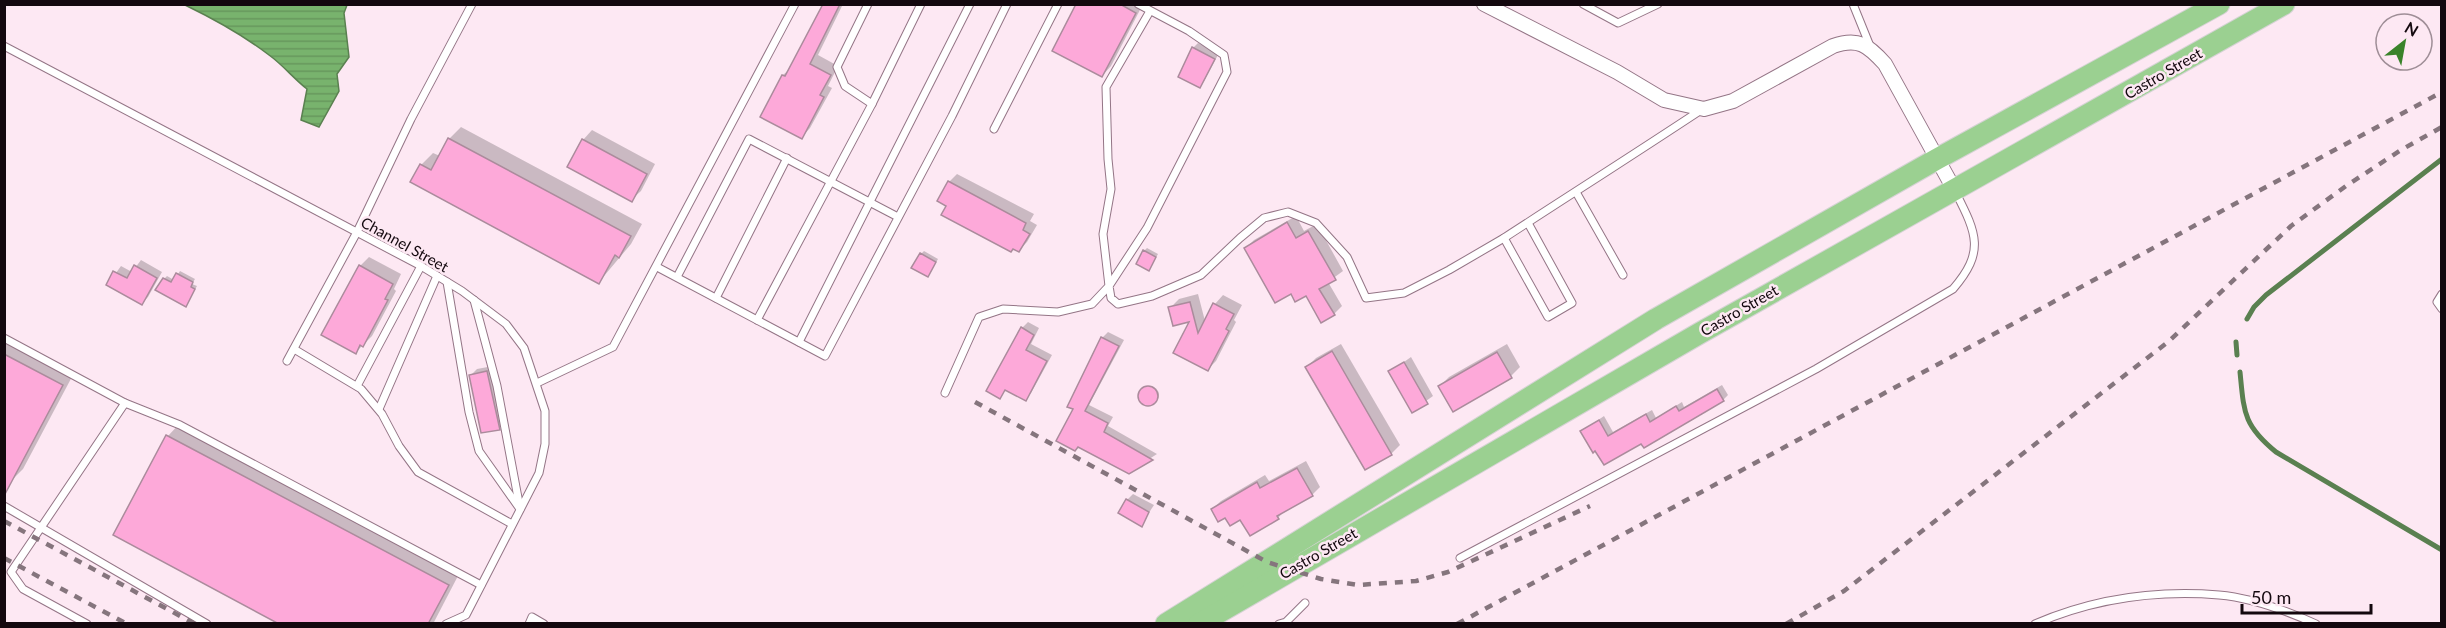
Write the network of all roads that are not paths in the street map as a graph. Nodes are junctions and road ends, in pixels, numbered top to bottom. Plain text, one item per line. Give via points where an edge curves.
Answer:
1 (471, 4) edge
2 (795, 4) edge
3 (868, 4) edge
4 (921, 4) edge
5 (970, 4) edge
6 (1007, 4) edge
7 (1058, 4) edge
8 (1138, 4) edge
9 (1484, 4) edge
10 (1583, 4) edge
11 (1658, 4) edge
12 (1853, 4) edge
13 (2219, 4) edge
14 (2284, 4) edge
15 (1150, 11) junction
16 (4, 46) edge
17 (1871, 49) junction
18 (872, 104) junction
19 (1704, 109) junction
20 (994, 129) dead end
21 (787, 158) junction
22 (1937, 159) junction
23 (831, 181) junction
24 (1955, 191) junction
25 (1576, 192) junction
26 (870, 202) junction
27 (898, 217) junction
28 (1528, 223) junction
29 (357, 232) junction
30 (1504, 238) junction
31 (421, 266) junction
32 (657, 267) junction
33 (1623, 275) dead end
34 (437, 276) junction
35 (677, 277) junction
36 (447, 282) junction
37 (1109, 285) junction
38 (2442, 294) edge
39 (716, 298) junction
40 (474, 300) junction
41 (2442, 309) edge
42 (757, 320) junction
43 (4, 338) edge
44 (799, 342) junction
45 (294, 349) junction
46 (287, 361) dead end
47 (537, 383) junction
48 (357, 386) junction
49 (945, 393) dead end
50 (125, 403) junction
51 (379, 410) junction
52 (4, 506) edge
53 (520, 508) junction
54 (512, 524) junction
55 (42, 527) junction
56 (1460, 558) dead end
57 (481, 585) junction
58 (1305, 603) dead end
59 (466, 615) junction
60 (86, 623) edge
61 (207, 624) edge
62 (446, 624) edge
63 (468, 624) edge
64 (529, 624) edge
65 (543, 624) edge
66 (1166, 624) edge
67 (1199, 624) edge
68 (1279, 624) edge
69 (2035, 624) edge
70 (2316, 624) edge

1 - 29 lane
2 - 32 lane
3 - 18 lane via 837,67 844,86
4 - 18 lane
5 - 26 lane
6 - 27 lane
7 - 20 lane
8 - 15 lane
9 - 19 street via 1664,100
10 - 11 lane via 1618,23
12 - 17 lane
13 - 22 main road, Castro Street
14 - 24 main road, Castro Street
15 - 37 lane via 1106,87 1111,189 1104,234
15 - 37 lane via 1224,55 1227,72 1147,228
16 - 29 lane, Channel Street
17 - 19 street via 1849,40 1733,101
17 - 22 street via 1885,64
18 - 23 lane
19 - 25 lane
21 - 23 lane
21 - 35 lane via 748,139
21 - 39 lane
22 - 24 street
22 - 66 main road, Castro Street via 1656,319
23 - 26 lane
23 - 42 lane
24 - 56 lane via 1975,240 1974,259 1953,289 1816,369
24 - 67 main road, Castro Street via 1700,333
25 - 28 lane
25 - 33 lane
26 - 27 lane
26 - 44 lane
27 - 44 lane via 825,356
28 - 30 lane
28 - 30 lane via 1572,303 1548,317
29 - 31 lane, Channel Street
29 - 45 lane
30 - 37 lane via 1404,293 1366,298 1347,257 1316,223 1287,212 1264,218 1201,275 1152,296 1118,304 1111,298
31 - 34 lane, Channel Street
31 - 48 lane
32 - 35 lane
32 - 47 lane via 613,347
34 - 36 lane, Channel Street
34 - 51 lane
35 - 39 lane
36 - 40 lane, Channel Street
36 - 53 lane via 479,451
37 - 49 lane via 1092,304 1058,312 1003,309 979,317
38 - 41 lane via 2437,302
39 - 42 lane
40 - 47 lane, Channel Street via 506,324 524,348
40 - 53 lane
42 - 44 lane
43 - 50 lane
45 - 46 lane
45 - 48 lane
47 - 53 lane, Channel Street via 545,411 545,444 539,473
48 - 51 lane
50 - 55 lane
50 - 57 lane via 180,425
51 - 54 lane via 418,472
52 - 55 lane
53 - 54 lane, Channel Street
54 - 57 lane, Channel Street
55 - 60 lane via 11,573 24,589
55 - 61 lane
57 - 59 lane, Channel Street
58 - 68 lane
59 - 62 lane
59 - 63 lane
64 - 65 lane via 532,617
69 - 70 lane via 2113,598 2220,595 2262,603

